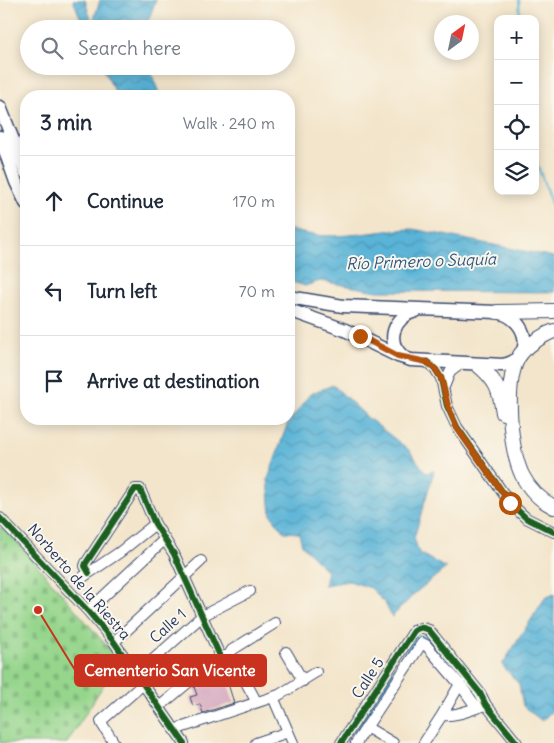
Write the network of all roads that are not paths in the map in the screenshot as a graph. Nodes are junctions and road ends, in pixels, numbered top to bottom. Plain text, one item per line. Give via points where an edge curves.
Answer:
1 (0, 107) edge
2 (0, 137) edge
3 (20, 158) edge
4 (20, 190) edge
5 (295, 298) edge
6 (421, 310) junction
7 (554, 311) edge
8 (295, 312) edge
9 (497, 312) junction
10 (554, 331) edge
11 (518, 357) junction
12 (411, 360) junction
13 (427, 362) junction
14 (462, 363) junction
15 (478, 365) junction
16 (443, 388) junction
17 (554, 507) edge
18 (554, 514) edge
19 (0, 518) edge
20 (155, 524) junction
21 (554, 532) edge
22 (165, 540) junction
23 (201, 561) dead end
24 (184, 577) junction
25 (250, 590) dead end
26 (88, 611) junction
27 (202, 616) junction
28 (275, 623) dead end
29 (114, 642) junction
30 (286, 652) dead end
31 (224, 656) junction
32 (316, 672) dead end
33 (136, 675) junction
34 (303, 681) junction
35 (142, 684) junction
36 (460, 684) junction
37 (273, 697) junction
38 (256, 701) junction
39 (481, 706) junction
40 (159, 707) junction
41 (442, 716) junction
42 (366, 726) junction
43 (174, 730) junction
44 (288, 732) junction
45 (114, 743) edge
46 (184, 743) edge
47 (256, 743) edge
48 (293, 743) edge
49 (341, 743) edge
50 (356, 743) edge
51 (393, 743) edge
52 (424, 743) edge
53 (517, 743) edge

1 - 3 main road
2 - 4 main road
5 - 6 main road via 344,306
6 - 9 main road
6 - 12 main road via 404,315 394,328 396,349
7 - 9 highway
8 - 12 main road via 345,330
9 - 11 main road via 509,315 522,328 524,344
10 - 11 highway via 537,340
11 - 15 main road via 508,364
11 - 17 highway via 510,395 517,460 532,490
12 - 13 main road
13 - 14 main road
13 - 16 street via 438,373
14 - 15 main road
14 - 16 street via 450,372
15 - 18 highway via 497,387 507,449 517,481 533,501
16 - 21 street via 457,428 510,503 526,518
19 - 26 street, Norberto de la Riestra
20 - 20 street via 138,488 86,563 86,575
20 - 22 street
22 - 24 street
22 - 26 street
23 - 24 street
24 - 27 street
24 - 29 street
25 - 27 street, Calle 1
26 - 29 street, Norberto de la Riestra
27 - 31 street
27 - 33 street, Calle 1
28 - 31 street
29 - 33 street, Norberto de la Riestra
30 - 34 street
31 - 38 street via 234,660
31 - 40 street
32 - 34 street
33 - 35 street, Norberto de la Riestra
34 - 37 street
35 - 40 street, Norberto de la Riestra
35 - 45 street via 101,721
36 - 39 street
36 - 41 street
36 - 42 street via 422,643
37 - 38 street
37 - 44 street
38 - 43 street
39 - 41 street
39 - 49 street, Calle 5 via 480,693 428,630 418,628
39 - 53 street
40 - 43 street, Norberto de la Riestra
41 - 52 street
42 - 50 street
42 - 51 street
43 - 46 street, Norberto de la Riestra
44 - 47 street
44 - 48 street

